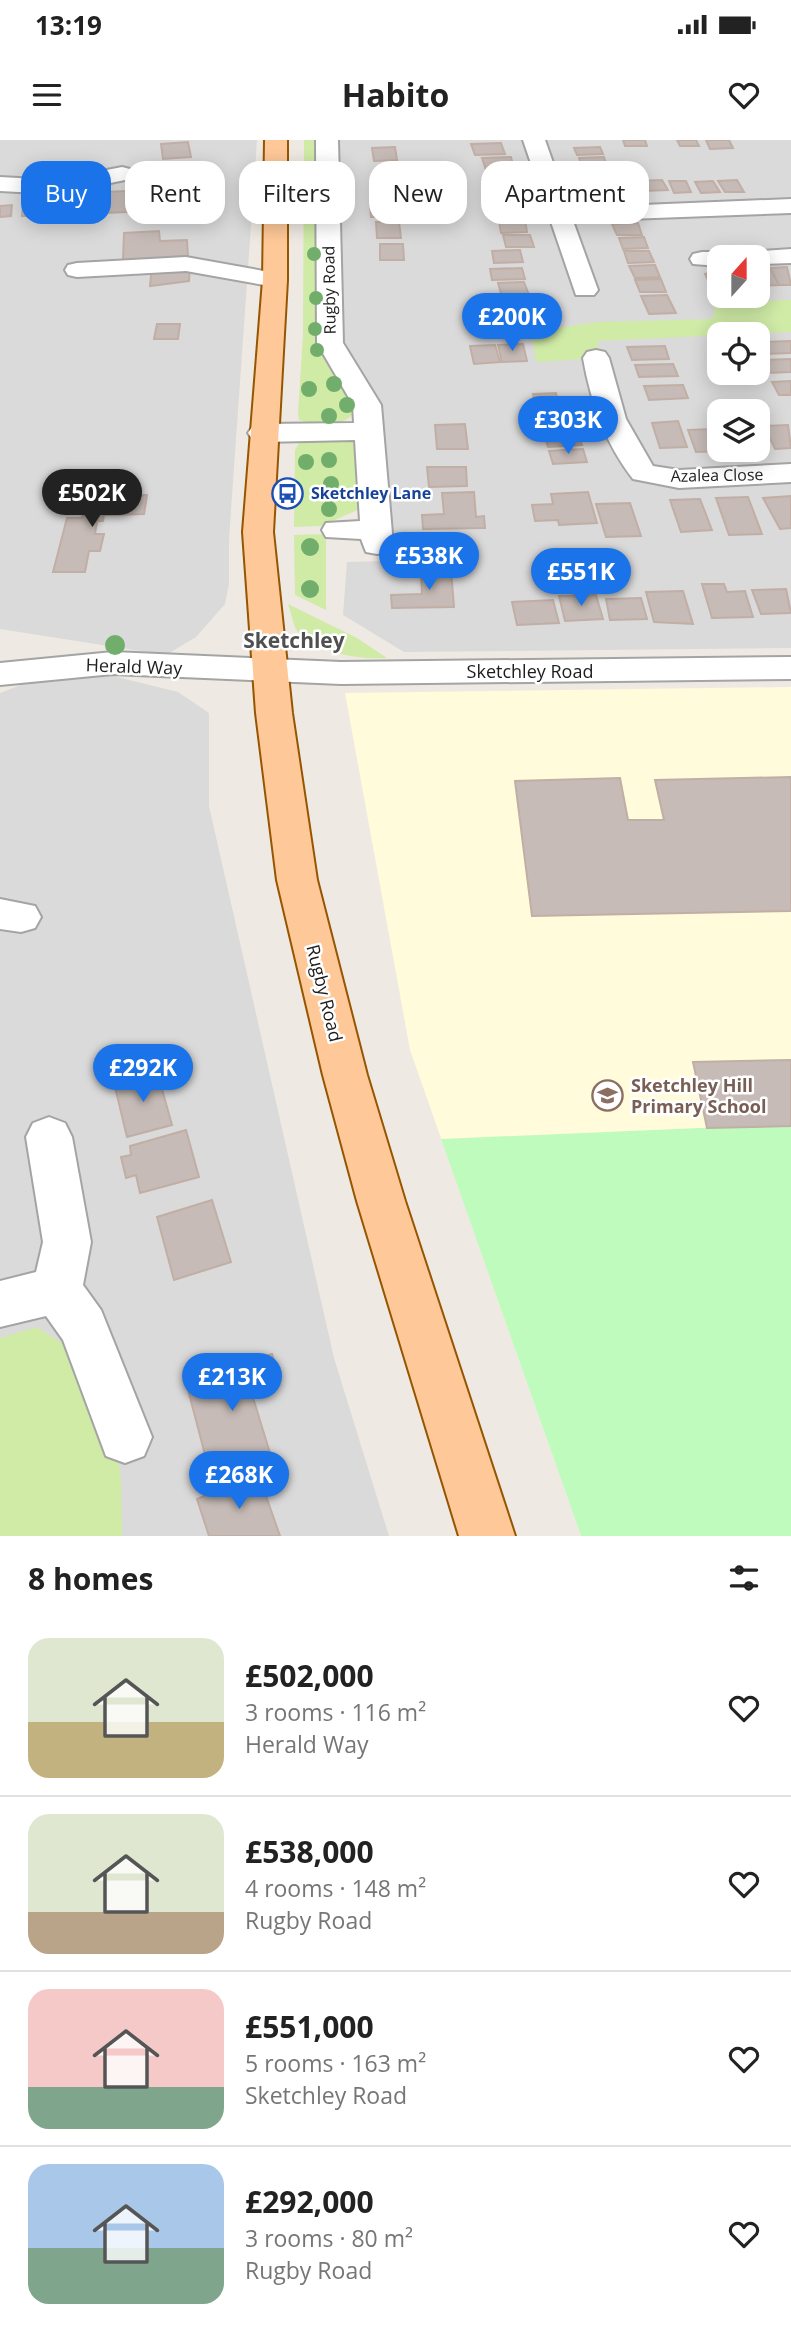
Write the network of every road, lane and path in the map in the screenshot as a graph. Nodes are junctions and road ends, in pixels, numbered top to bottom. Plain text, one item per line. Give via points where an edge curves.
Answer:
1 (276, 140) edge
2 (327, 140) edge
3 (534, 140) edge
4 (541, 161) edge
5 (122, 174) dead end
6 (0, 184) edge
7 (791, 206) edge
8 (649, 212) edge
9 (562, 224) edge
10 (791, 256) edge
11 (770, 257) edge
12 (77, 270) dead end
13 (573, 278) dead end
14 (275, 280) junction
15 (596, 358) dead end
16 (369, 430) junction
17 (262, 433) junction
18 (791, 473) edge
19 (337, 530) dead end
20 (791, 668) edge
21 (270, 669) junction
22 (0, 674) edge
23 (49, 1137) dead end
24 (57, 1290) junction
25 (0, 1304) edge
26 (125, 1437) dead end
27 (487, 1536) edge

1 - 14 main road, Rugby Road
2 - 16 street, Rugby Road via 330,342 367,405
3 - 4 street
5 - 6 street via 56,187
7 - 8 street
9 - 13 street
10 - 11 street
12 - 14 street via 186,264
14 - 17 main road, Rugby Road
15 - 18 street, Azalea Close via 602,392 629,457 643,473 679,479
16 - 17 street
16 - 19 street, Rugby Road via 376,537
17 - 21 main road, Rugby Road via 258,532
20 - 21 street, Sketchley Road via 341,673
21 - 22 street, Herald Way via 113,663
21 - 27 main road, Rugby Road via 297,880 345,1075
23 - 24 street via 67,1242
24 - 25 street
24 - 26 street via 83,1327

